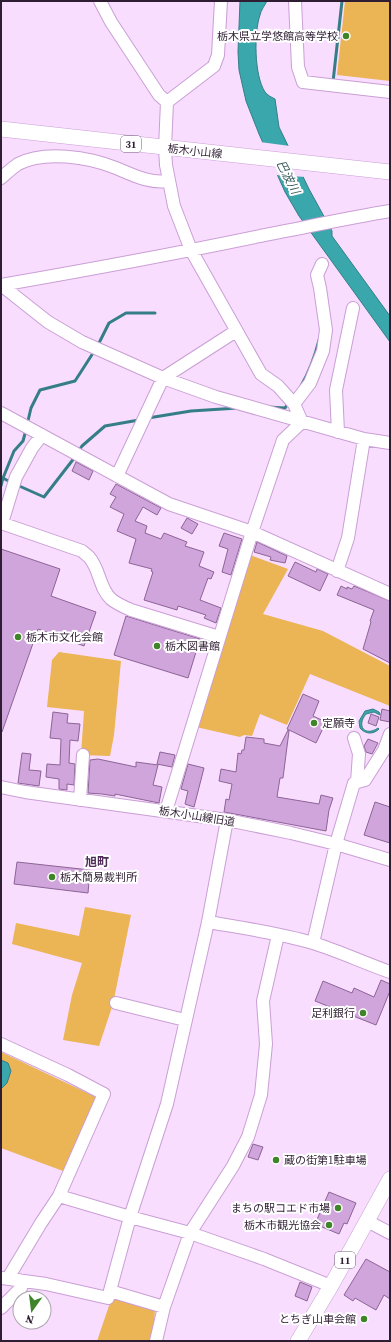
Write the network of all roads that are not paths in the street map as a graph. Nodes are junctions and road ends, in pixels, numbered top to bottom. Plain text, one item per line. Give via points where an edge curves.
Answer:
1 (100, 1) edge
2 (221, 1) edge
3 (295, 1) edge
4 (390, 92) edge
5 (168, 102) junction
6 (1, 129) edge
7 (69, 137) junction
8 (165, 148) junction
9 (69, 158) junction
10 (390, 172) edge
11 (1, 178) edge
12 (168, 182) junction
13 (390, 211) edge
14 (191, 250) junction
15 (322, 264) dead end
16 (1, 285) edge
17 (353, 308) dead end
18 (236, 331) junction
19 (163, 378) junction
20 (294, 404) junction
21 (1, 413) edge
22 (302, 422) junction
23 (34, 431) junction
24 (338, 432) junction
25 (364, 439) junction
26 (390, 443) edge
27 (117, 476) junction
28 (2, 523) edge
29 (252, 532) junction
30 (337, 571) junction
31 (390, 594) edge
32 (219, 637) junction
33 (390, 734) edge
34 (354, 738) dead end
35 (387, 752) edge
36 (82, 755) dead end
37 (357, 782) junction
38 (1, 787) edge
39 (80, 800) junction
40 (166, 811) junction
41 (227, 820) junction
42 (336, 844) junction
43 (390, 860) edge
44 (208, 922) junction
45 (278, 935) junction
46 (313, 943) junction
47 (390, 972) edge
48 (116, 1003) dead end
49 (185, 1020) junction
50 (1, 1044) edge
51 (390, 1179) edge
52 (59, 1196) junction
53 (130, 1217) junction
54 (367, 1221) junction
55 (190, 1233) junction
56 (390, 1233) edge
57 (9, 1279) edge
58 (331, 1286) junction
59 (110, 1291) junction
60 (164, 1307) junction
61 (1, 1308) edge
62 (156, 1341) edge
63 (298, 1341) edge

1 - 5 street via 159,95
2 - 5 street via 218,55 214,66
3 - 4 street via 298,67 303,82
5 - 8 street
6 - 7 main road, 栃木小山線 / 31
7 - 8 main road, 栃木小山線 / 31
7 - 9 street
8 - 10 main road, 栃木小山線 / 31
8 - 12 street
9 - 11 street via 37,158 18,164
9 - 12 street via 101,162 158,183
12 - 14 street via 174,206
13 - 14 street
14 - 16 street
14 - 18 street
15 - 20 street via 318,275 326,330 323,351 310,383
16 - 19 street via 48,322 82,342
17 - 24 street via 336,390
18 - 19 street
18 - 20 street via 262,374 278,386
19 - 22 street via 216,398
19 - 27 street
20 - 22 street
21 - 23 street
22 - 24 street
22 - 29 street via 283,440
23 - 27 street
23 - 28 street via 32,448 16,477
24 - 25 street
25 - 26 street
25 - 30 street via 348,538
27 - 29 street via 169,504
28 - 32 street via 82,552 94,563 103,587 118,605
29 - 30 street
29 - 32 street
30 - 31 street
32 - 40 street
33 - 35 street
34 - 37 street via 359,754
35 - 37 street via 365,780
36 - 39 street
37 - 42 street via 354,783
38 - 39 street, 栃木小山線旧道
39 - 40 street, 栃木小山線旧道
40 - 41 street, 栃木小山線旧道
41 - 42 street, 栃木小山線旧道
41 - 44 street
42 - 43 street, 栃木小山線旧道
42 - 46 street
44 - 45 street
44 - 49 street
45 - 46 street
45 - 55 street via 263,1001 266,1044 261,1095 248,1137
46 - 47 street
48 - 49 street
49 - 53 street via 167,1104
50 - 52 street via 104,1094
51 - 54 main road, 11
52 - 53 street
52 - 57 street
53 - 55 street
53 - 59 street
54 - 56 street
54 - 58 main road, 11
55 - 58 street
55 - 60 street
57 - 59 street via 46,1284 108,1298
57 - 61 street via 21,1288
58 - 63 main road, 11
59 - 60 street
60 - 62 street

